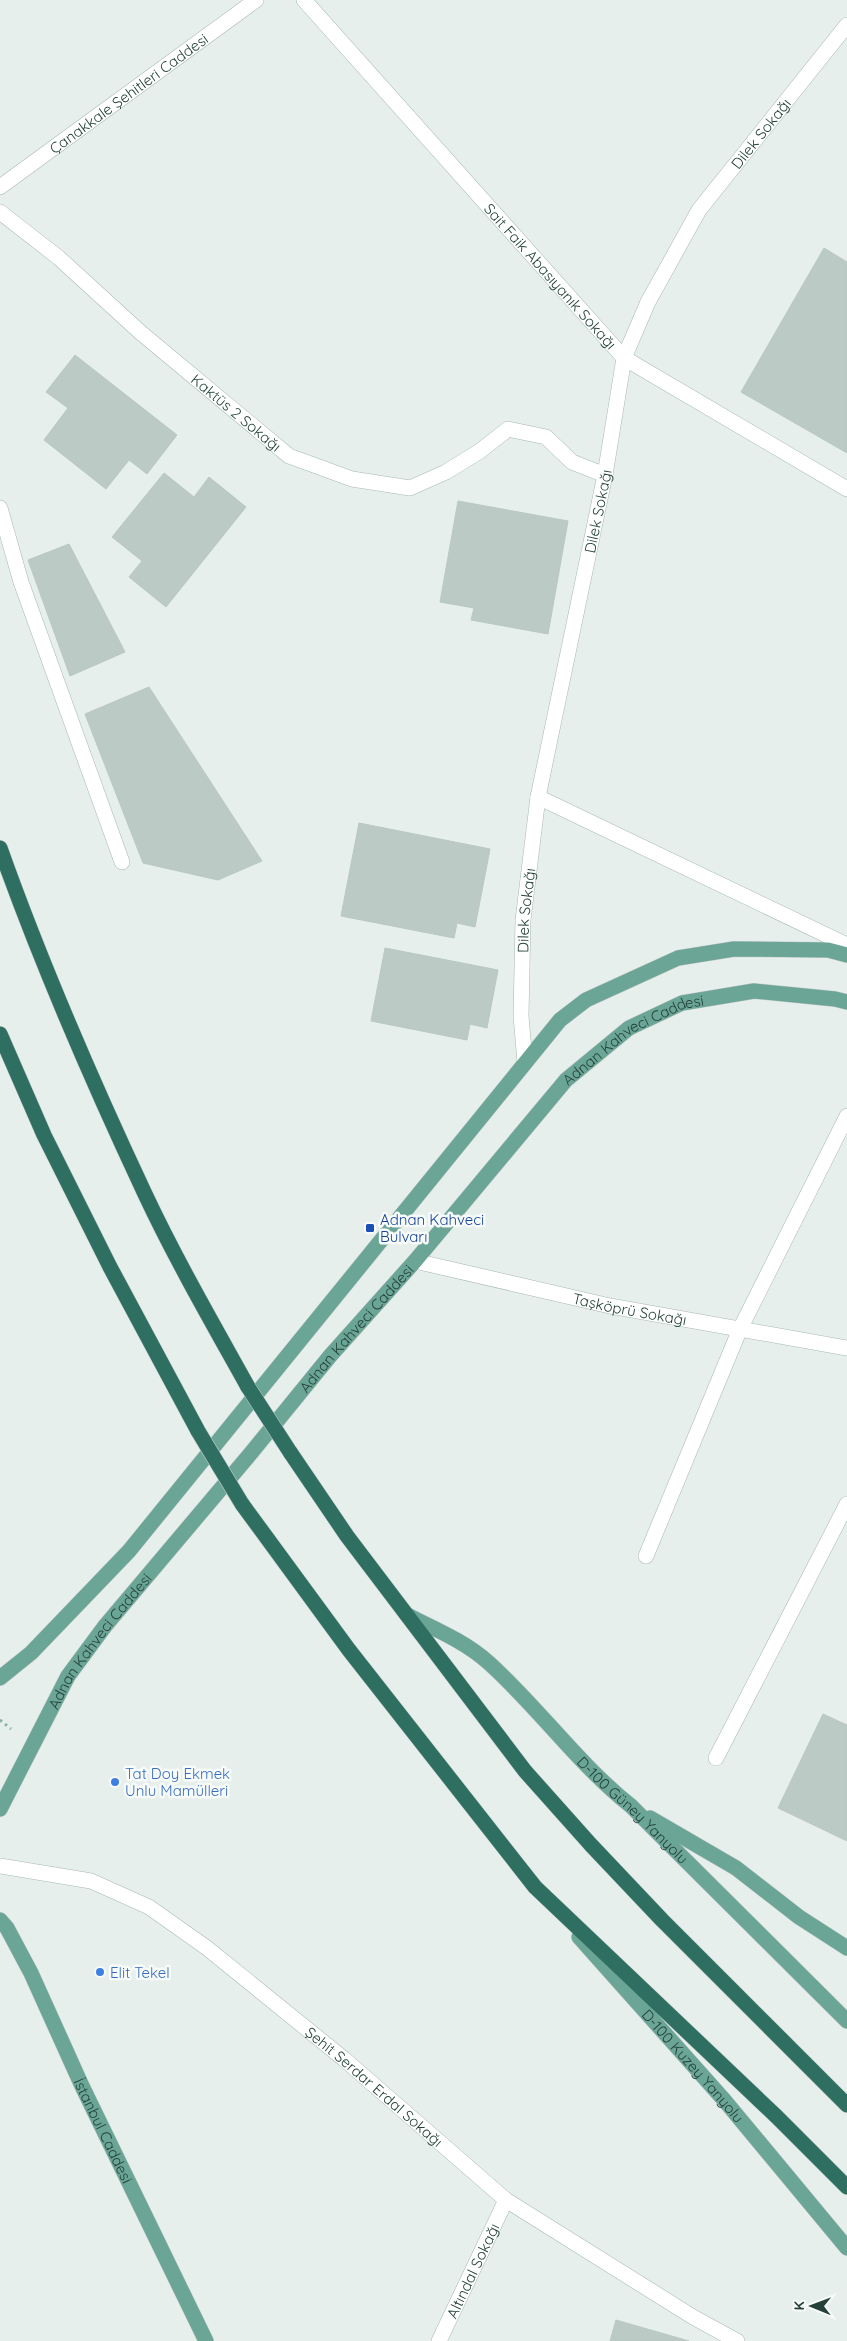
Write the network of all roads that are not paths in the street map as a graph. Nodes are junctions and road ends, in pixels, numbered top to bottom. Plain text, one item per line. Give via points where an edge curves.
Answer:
1 (256, 0) edge
2 (304, 0) edge
3 (847, 25) edge
4 (0, 187) edge
5 (0, 212) edge
6 (624, 358) junction
7 (605, 476) junction
8 (847, 489) edge
9 (0, 508) edge
10 (538, 797) junction
11 (0, 848) edge
12 (122, 862) dead end
13 (847, 945) edge
14 (847, 955) edge
15 (847, 1002) edge
16 (0, 1034) edge
17 (525, 1062) junction
18 (847, 1116) edge
19 (415, 1261) junction
20 (740, 1329) junction
21 (847, 1348) edge
22 (847, 1504) edge
23 (646, 1556) dead end
24 (407, 1615) junction
25 (0, 1678) edge
26 (716, 1758) dead end
27 (631, 1806) junction
28 (0, 1809) edge
29 (0, 1866) edge
30 (535, 1887) junction
31 (0, 1920) edge
32 (847, 1948) edge
33 (847, 2021) edge
34 (847, 2105) edge
35 (847, 2187) edge
36 (506, 2200) junction
37 (847, 2248) edge
38 (206, 2341) edge
39 (439, 2341) edge
40 (737, 2341) edge

1 - 4 street, Çanakkale Şehitleri Caddesi
2 - 6 street, Sait Faik Abasıyanık Sokağı
3 - 6 street, Dilek Sokağı via 698,210 648,302
5 - 7 street, Kaktüs 2 Sokağı via 59,258 140,332 288,456 352,479 410,488 446,472 508,429 546,438 572,462
6 - 7 street, Dilek Sokağı
6 - 8 street, Sait Faik Abasıyanık Sokağı
7 - 10 street, Dilek Sokağı
9 - 12 street via 21,582
10 - 13 street
10 - 17 street, Dilek Sokağı via 523,920 521,1016
11 - 24 highway, bridge via 87,1067 145,1195 197,1297 248,1388 290,1452 347,1536
14 - 17 main road, Adnan Kahveci Caddesi via 828,950 734,949 678,958 586,1000 560,1020
15 - 19 main road, Adnan Kahveci Caddesi via 754,991 682,1003 629,1028 566,1080
16 - 30 highway, bridge via 44,1135 110,1267 198,1431 242,1504 349,1650
17 - 25 main road, Adnan Kahveci Caddesi via 130,1551 31,1654
18 - 20 street
19 - 20 street, Taşköprü Sokağı via 610,1306
19 - 28 main road, Adnan Kahveci Caddesi via 330,1356 105,1626 68,1676
20 - 21 street, Taşköprü Sokağı
20 - 23 street
22 - 26 street
24 - 27 main road, D-100 Güney Yanyolu via 449,1636 488,1662 605,1786
24 - 34 highway via 526,1771 585,1838
27 - 32 main road via 736,1868 799,1917
27 - 33 main road, D-100 Güney Yanyolu
29 - 36 street, Şehit Serdar Erdal Sokağı via 91,1881 149,1907 207,1948 344,2059
30 - 35 highway
30 - 37 main road, D-100 Kuzey Yanyolu via 725,2101
31 - 38 main road, İstanbul Caddesi via 31,1973
36 - 39 street, Altındal Sokağı
36 - 40 street, Şehit Serdar Erdal Sokağı

